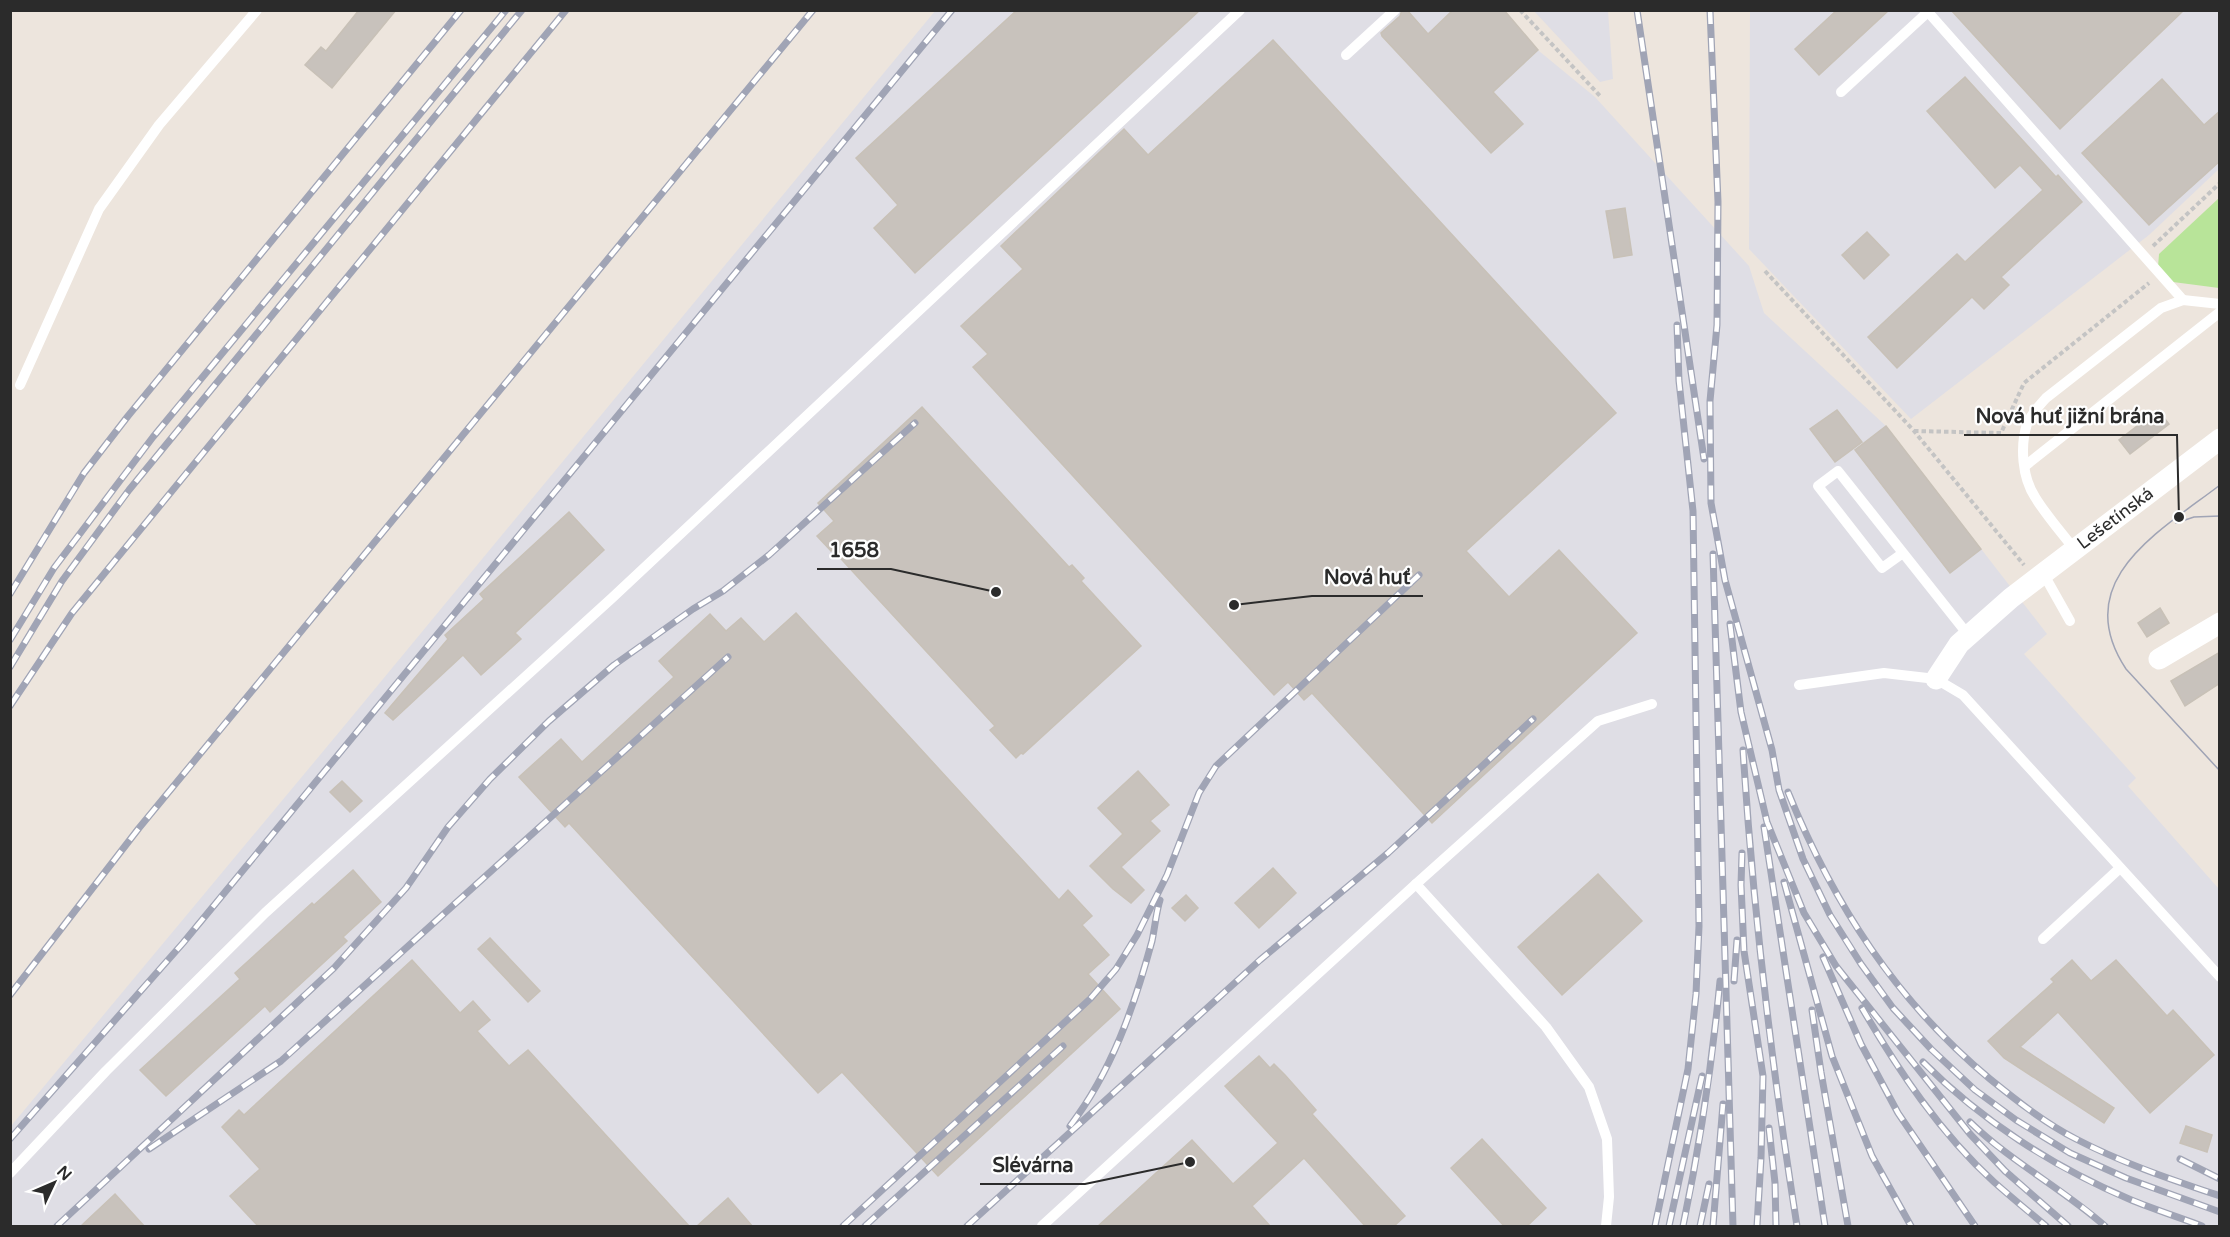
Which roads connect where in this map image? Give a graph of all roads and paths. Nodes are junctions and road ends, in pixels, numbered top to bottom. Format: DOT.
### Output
graph roads {
  1 [pos="257,10"];
  2 [pos="1240,10"];
  3 [pos="1395,10"];
  4 [pos="1520,10"];
  5 [pos="1929,11"];
  6 [pos="1346,55"];
  7 [pos="1841,92"];
  8 [pos="1601,97"];
  9 [pos="2220,183"];
  10 [pos="2143,255"];
  11 [pos="1765,271"];
  12 [pos="2183,300"];
  13 [pos="2220,304"];
  14 [pos="2220,312"];
  15 [pos="20,385"];
  16 [pos="1914,431"];
  17 [pos="2220,439"];
  18 [pos="2025,465"];
  19 [pos="2074,549"];
  20 [pos="1903,553"];
  21 [pos="2039,576"];
  22 [pos="2070,621"];
  23 [pos="2220,623"];
  24 [pos="1969,636"];
  25 [pos="2159,659"];
  26 [pos="1936,679"];
  27 [pos="1799,685"];
  28 [pos="1652,704"];
  29 [pos="2120,868"];
  30 [pos="1416,884"];
  31 [pos="2043,939"];
  32 [pos="2220,977"];
  33 [pos="10,1173"];
  34 [pos="1042,1227"];
  35 [pos="1606,1227"];
  1 -- 15 [label="lane"];
  2 -- 33 [label="lane"];
  3 -- 6 [label="lane"];
  4 -- 8 [label="path"];
  5 -- 7 [label="lane"];
  5 -- 10 [label="lane"];
  9 -- 10 [label="path"];
  10 -- 12 [label="lane"];
  10 -- 16 [label="path"];
  11 -- 16 [label="path"];
  12 -- 13 [label="lane"];
  12 -- 18 [label="lane"];
  14 -- 18 [label="lane"];
  16 -- 21 [label="path"];
  17 -- 19 [label="street, Lešetínská"];
  18 -- 19 [label="lane"];
  19 -- 21 [label="street, Lešetínská"];
  20 -- 20 [label="lane"];
  20 -- 24 [label="lane"];
  21 -- 22 [label="lane"];
  21 -- 24 [label="street, Lešetínská"];
  23 -- 25 [label="street"];
  24 -- 26 [label="street, Lešetínská"];
  26 -- 27 [label="lane"];
  26 -- 29 [label="lane"];
  28 -- 30 [label="lane"];
  29 -- 31 [label="lane"];
  29 -- 32 [label="lane"];
  30 -- 34 [label="lane"];
  30 -- 35 [label="lane"];
}
